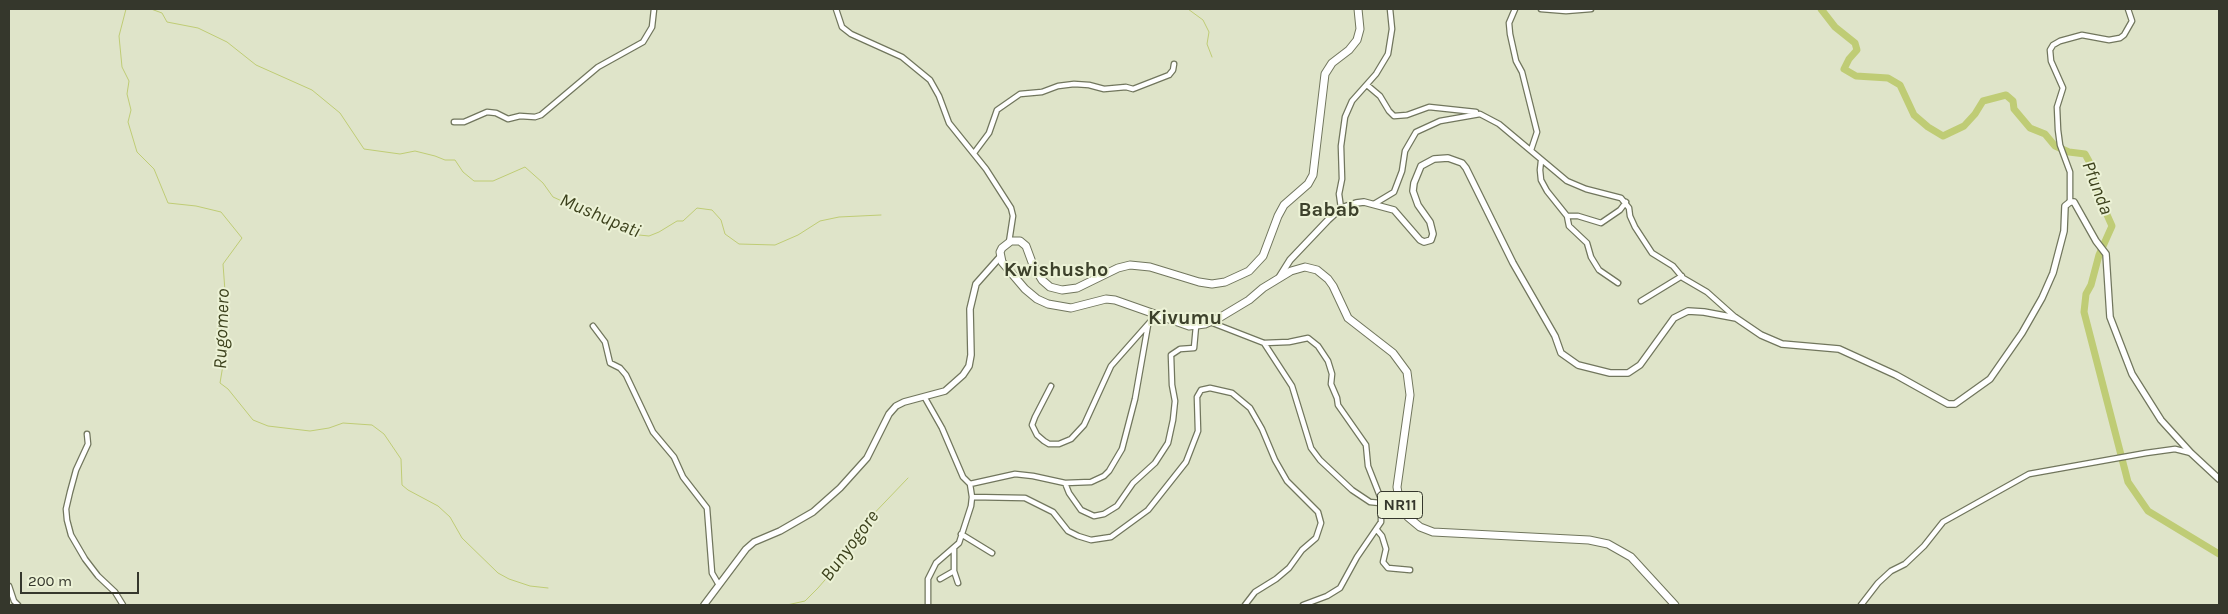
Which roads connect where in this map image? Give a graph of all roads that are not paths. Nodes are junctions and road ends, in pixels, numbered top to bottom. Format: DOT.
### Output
graph roads {
  1 [pos="654,9"];
  2 [pos="836,9"];
  3 [pos="1358,9"];
  4 [pos="1390,9"];
  5 [pos="1515,9"];
  6 [pos="1541,9"];
  7 [pos="1591,9"];
  8 [pos="2128,9"];
  9 [pos="1174,64"];
  10 [pos="1367,85"];
  11 [pos="1480,114"];
  12 [pos="454,122"];
  13 [pos="1531,150"];
  14 [pos="974,153"];
  15 [pos="1541,160"];
  16 [pos="1626,202"];
  17 [pos="2070,202"];
  18 [pos="1374,204"];
  19 [pos="1341,208"];
  20 [pos="1567,216"];
  21 [pos="1008,242"];
  22 [pos="1000,257"];
  23 [pos="1280,276"];
  24 [pos="1682,276"];
  25 [pos="1618,283"];
  26 [pos="1641,301"];
  27 [pos="1157,314"];
  28 [pos="1736,318"];
  29 [pos="1210,322"];
  30 [pos="1148,325"];
  31 [pos="593,326"];
  32 [pos="1196,326"];
  33 [pos="1264,343"];
  34 [pos="1051,386"];
  35 [pos="925,398"];
  36 [pos="87,434"];
  37 [pos="2181,440"];
  38 [pos="2175,449"];
  39 [pos="2192,453"];
  40 [pos="2219,479"];
  41 [pos="1064,483"];
  42 [pos="970,484"];
  43 [pos="972,497"];
  44 [pos="1381,505"];
  45 [pos="1400,505"];
  46 [pos="1377,530"];
  47 [pos="961,534"];
  48 [pos="954,548"];
  49 [pos="992,553"];
  50 [pos="1410,570"];
  51 [pos="954,571"];
  52 [pos="940,579"];
  53 [pos="958,583"];
  54 [pos="719,585"];
  55 [pos="9,586"];
  56 [pos="18,605"];
  57 [pos="123,605"];
  58 [pos="704,605"];
  59 [pos="928,605"];
  60 [pos="1245,605"];
  61 [pos="1303,605"];
  62 [pos="1675,605"];
  63 [pos="1861,605"];
  1 -- 12 [label="street"];
  2 -- 14 [label="street"];
  3 -- 21 [label="highway"];
  4 -- 10 [label="street"];
  5 -- 13 [label="street"];
  6 -- 7 [label="street"];
  8 -- 17 [label="street"];
  9 -- 14 [label="street"];
  10 -- 11 [label="street"];
  10 -- 19 [label="street"];
  11 -- 13 [label="street"];
  11 -- 18 [label="street"];
  13 -- 15 [label="street"];
  14 -- 21 [label="street"];
  15 -- 16 [label="street"];
  15 -- 20 [label="street"];
  16 -- 20 [label="street"];
  16 -- 24 [label="street"];
  17 -- 28 [label="main road"];
  17 -- 37 [label="main road"];
  18 -- 19 [label="main road"];
  18 -- 28 [label="main road"];
  19 -- 23 [label="main road"];
  20 -- 25 [label="street"];
  21 -- 22 [label="highway"];
  22 -- 27 [label="highway"];
  22 -- 35 [label="main road"];
  23 -- 29 [label="highway, NR11"];
  23 -- 45 [label="highway, NR11"];
  24 -- 26 [label="street"];
  24 -- 28 [label="street"];
  27 -- 30 [label="street"];
  27 -- 32 [label="highway"];
  29 -- 32 [label="highway, NR11"];
  29 -- 33 [label="street"];
  30 -- 34 [label="street"];
  30 -- 41 [label="street"];
  31 -- 54 [label="street"];
  32 -- 41 [label="street"];
  33 -- 44 [label="street"];
  33 -- 44 [label="street"];
  35 -- 42 [label="street"];
  35 -- 54 [label="main road"];
  36 -- 57 [label="street"];
  37 -- 38 [label="street"];
  37 -- 39 [label="main road"];
  38 -- 39 [label="street"];
  38 -- 63 [label="street"];
  39 -- 40 [label="main road"];
  41 -- 42 [label="street"];
  42 -- 43 [label="street"];
  43 -- 47 [label="street"];
  43 -- 60 [label="street"];
  44 -- 45 [label="street"];
  44 -- 46 [label="street"];
  45 -- 62 [label="highway, NR11"];
  46 -- 50 [label="street"];
  46 -- 61 [label="street"];
  47 -- 48 [label="street"];
  47 -- 49 [label="street"];
  48 -- 51 [label="street"];
  48 -- 59 [label="street"];
  51 -- 52 [label="street"];
  51 -- 53 [label="street"];
  54 -- 58 [label="main road"];
  55 -- 56 [label="street"];
}
